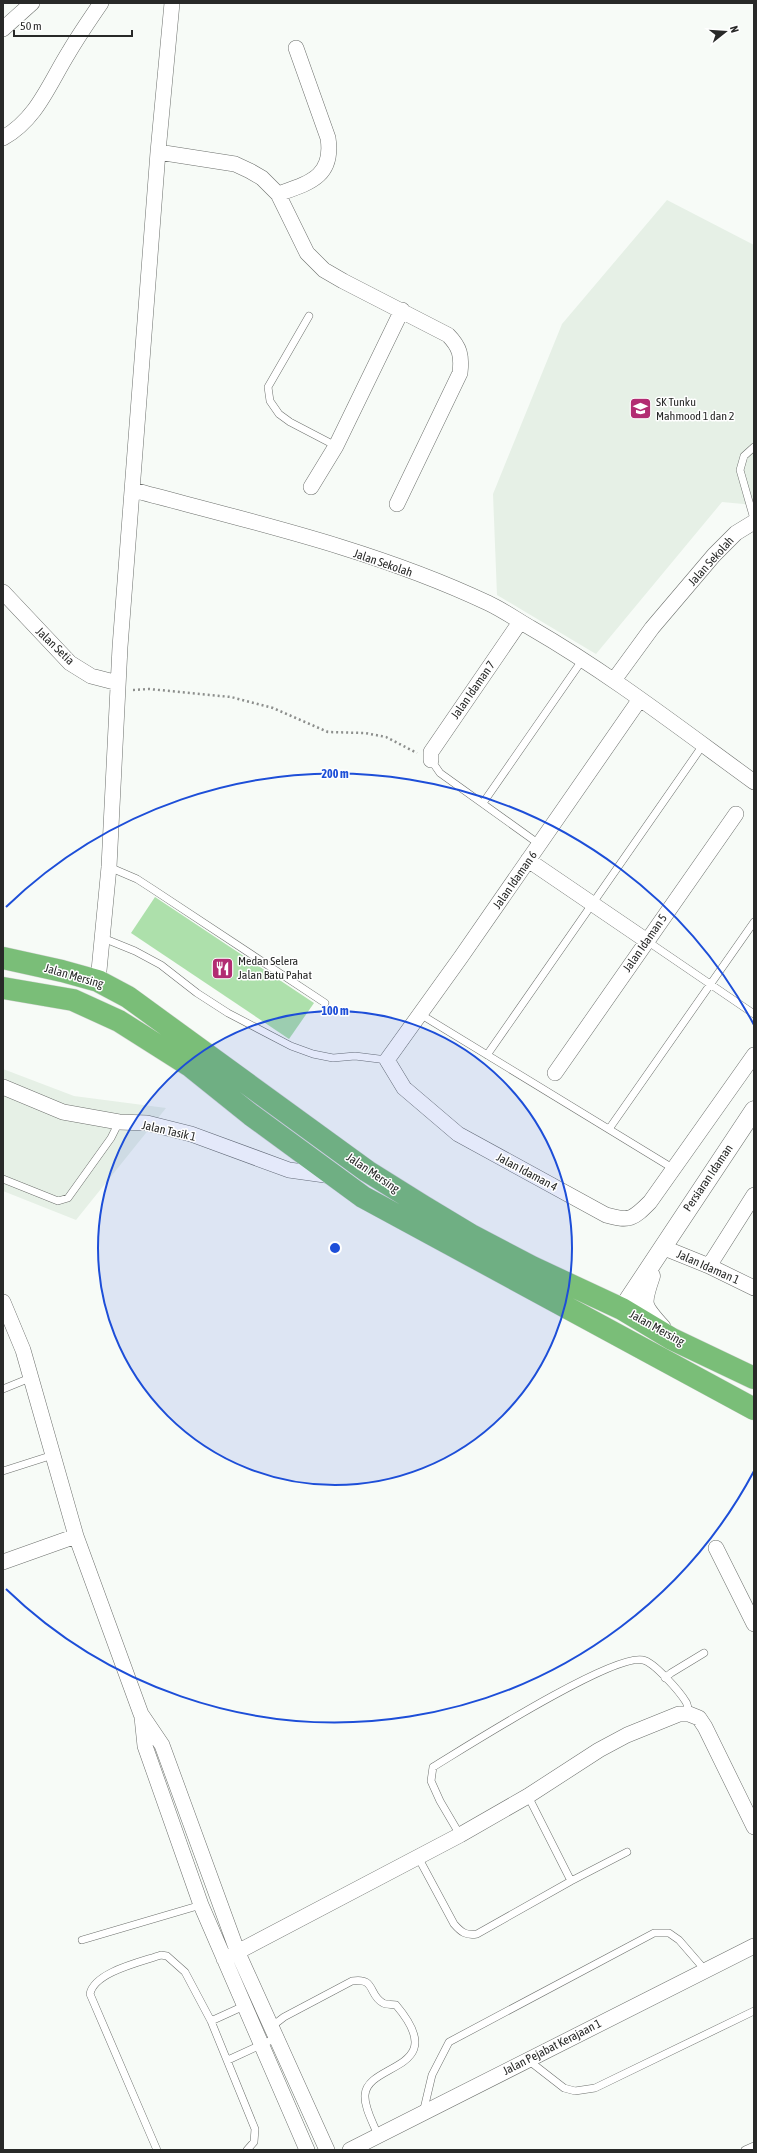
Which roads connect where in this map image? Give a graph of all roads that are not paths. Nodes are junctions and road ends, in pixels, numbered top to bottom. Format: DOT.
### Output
graph roads {
  1 [pos="32,3"];
  2 [pos="101,3"];
  3 [pos="172,3"];
  4 [pos="3,28"];
  5 [pos="296,48"];
  6 [pos="3,138"];
  7 [pos="158,152"];
  8 [pos="278,194"];
  9 [pos="402,310"];
  10 [pos="309,316"];
  11 [pos="336,446"];
  12 [pos="754,447"];
  13 [pos="312,488"];
  14 [pos="133,490"];
  15 [pos="396,504"];
  16 [pos="754,519"];
  17 [pos="754,522"];
  18 [pos="3,592"];
  19 [pos="520,622"];
  20 [pos="583,659"];
  21 [pos="614,680"];
  22 [pos="118,689"];
  23 [pos="640,699"];
  24 [pos="703,745"];
  25 [pos="430,760"];
  26 [pos="754,782"];
  27 [pos="483,803"];
  28 [pos="736,814"];
  29 [pos="539,844"];
  30 [pos="528,860"];
  31 [pos="109,867"];
  32 [pos="592,904"];
  33 [pos="754,922"];
  34 [pos="103,938"];
  35 [pos="647,941"];
  36 [pos="3,958"];
  37 [pos="98,981"];
  38 [pos="710,984"];
  39 [pos="3,988"];
  40 [pos="324,1003"];
  41 [pos="420,1014"];
  42 [pos="754,1014"];
  43 [pos="487,1055"];
  44 [pos="754,1056"];
  45 [pos="387,1060"];
  46 [pos="555,1073"];
  47 [pos="3,1087"];
  48 [pos="754,1110"];
  49 [pos="119,1122"];
  50 [pos="609,1130"];
  51 [pos="674,1169"];
  52 [pos="335,1176"];
  53 [pos="3,1179"];
  54 [pos="754,1195"];
  55 [pos="662,1247"];
  56 [pos="708,1266"];
  57 [pos="754,1288"];
  58 [pos="3,1302"];
  59 [pos="622,1309"];
  60 [pos="672,1339"];
  61 [pos="30,1378"];
  62 [pos="754,1378"];
  63 [pos="3,1389"];
  64 [pos="754,1409"];
  65 [pos="53,1455"];
  66 [pos="3,1471"];
  67 [pos="76,1536"];
  68 [pos="716,1548"];
  69 [pos="3,1562"];
  70 [pos="754,1624"];
  71 [pos="704,1653"];
  72 [pos="665,1678"];
  73 [pos="141,1714"];
  74 [pos="689,1714"];
  75 [pos="528,1796"];
  76 [pos="754,1827"];
  77 [pos="460,1835"];
  78 [pos="626,1852"];
  79 [pos="418,1857"];
  80 [pos="571,1881"];
  81 [pos="201,1904"];
  82 [pos="82,1940"];
  83 [pos="754,1946"];
  84 [pos="238,1953"];
  85 [pos="224,1959"];
  86 [pos="705,1970"];
  87 [pos="244,2006"];
  88 [pos="754,2011"];
  89 [pos="211,2021"];
  90 [pos="274,2033"];
  91 [pos="261,2045"];
  92 [pos="228,2060"];
  93 [pos="528,2060"];
  94 [pos="423,2113"];
  95 [pos="378,2136"];
  96 [pos="754,2146"];
  97 [pos="157,2150"];
  98 [pos="247,2150"];
  99 [pos="306,2150"];
  100 [pos="327,2150"];
  101 [pos="350,2150"];
  102 [pos="746,2150"];
  1 -- 4 [label="street"];
  2 -- 6 [label="street"];
  3 -- 7 [label="street"];
  5 -- 8 [label="street"];
  7 -- 8 [label="street"];
  7 -- 14 [label="street"];
  8 -- 9 [label="street"];
  9 -- 11 [label="street"];
  9 -- 15 [label="street"];
  10 -- 11 [label="lane"];
  11 -- 13 [label="street"];
  12 -- 16 [label="lane"];
  14 -- 19 [label="street, Jalan Sekolah"];
  14 -- 22 [label="street"];
  17 -- 21 [label="street, Jalan Sekolah"];
  18 -- 22 [label="street, Jalan Setia"];
  19 -- 20 [label="street, Jalan Sekolah"];
  19 -- 25 [label="street, Jalan Idaman 7"];
  20 -- 21 [label="street, Jalan Sekolah"];
  20 -- 27 [label="lane"];
  21 -- 23 [label="street, Jalan Sekolah"];
  22 -- 31 [label="street"];
  23 -- 24 [label="street, Jalan Sekolah"];
  23 -- 29 [label="street, Jalan Idaman 6"];
  24 -- 26 [label="street, Jalan Sekolah"];
  24 -- 32 [label="lane"];
  25 -- 27 [label="lane"];
  27 -- 29 [label="lane"];
  28 -- 35 [label="street, Jalan Idaman 5"];
  29 -- 30 [label="street, Jalan Idaman 6"];
  30 -- 32 [label="street"];
  30 -- 41 [label="street, Jalan Idaman 6"];
  31 -- 34 [label="street"];
  31 -- 40 [label="lane"];
  32 -- 35 [label="street"];
  32 -- 43 [label="lane"];
  33 -- 38 [label="lane"];
  34 -- 37 [label="street"];
  34 -- 45 [label="lane"];
  35 -- 38 [label="lane"];
  35 -- 46 [label="street, Jalan Idaman 5"];
  36 -- 37 [label="highway, Jalan Mersing"];
  37 -- 59 [label="highway, Jalan Mersing"];
  38 -- 42 [label="lane"];
  38 -- 50 [label="lane"];
  39 -- 52 [label="highway"];
  41 -- 43 [label="lane"];
  41 -- 45 [label="street, Jalan Idaman 6"];
  43 -- 50 [label="lane"];
  44 -- 51 [label="street, Jalan Idaman 4"];
  45 -- 51 [label="street, Jalan Idaman 4"];
  47 -- 49 [label="street, Jalan Tasik 1"];
  48 -- 55 [label="street, Persiaran Idaman"];
  49 -- 52 [label="street, Jalan Tasik 1"];
  49 -- 53 [label="lane"];
  50 -- 51 [label="lane"];
  52 -- 64 [label="highway"];
  54 -- 56 [label="street"];
  55 -- 56 [label="street, Jalan Idaman 1"];
  55 -- 59 [label="street, Persiaran Idaman"];
  55 -- 60 [label="street, Persiaran Idaman"];
  56 -- 57 [label="street, Jalan Idaman 1"];
  58 -- 61 [label="street"];
  59 -- 60 [label="highway, Jalan Mersing"];
  60 -- 62 [label="highway, Jalan Mersing"];
  61 -- 63 [label="lane"];
  61 -- 65 [label="street"];
  65 -- 66 [label="lane"];
  65 -- 67 [label="street"];
  67 -- 69 [label="street"];
  67 -- 73 [label="street"];
  68 -- 70 [label="street"];
  71 -- 72 [label="lane"];
  72 -- 74 [label="lane"];
  72 -- 77 [label="lane"];
  73 -- 81 [label="street"];
  73 -- 84 [label="street"];
  74 -- 75 [label="street"];
  74 -- 76 [label="street"];
  75 -- 77 [label="street"];
  75 -- 80 [label="lane"];
  77 -- 79 [label="street"];
  78 -- 80 [label="lane"];
  79 -- 80 [label="lane"];
  79 -- 84 [label="street"];
  81 -- 82 [label="lane"];
  81 -- 85 [label="street"];
  83 -- 86 [label="street, Jalan Pejabat Kerajaan 1"];
  84 -- 85 [label="street"];
  84 -- 90 [label="street"];
  85 -- 87 [label="street"];
  86 -- 93 [label="street, Jalan Pejabat Kerajaan 1"];
  86 -- 94 [label="lane"];
  87 -- 89 [label="lane"];
  87 -- 91 [label="street"];
  88 -- 93 [label="lane"];
  89 -- 92 [label="lane"];
  89 -- 97 [label="lane"];
  90 -- 91 [label="lane"];
  90 -- 95 [label="lane"];
  90 -- 100 [label="street"];
  91 -- 92 [label="lane"];
  91 -- 99 [label="street"];
  92 -- 98 [label="lane"];
  93 -- 94 [label="street, Jalan Pejabat Kerajaan 1"];
  94 -- 95 [label="street, Jalan Pejabat Kerajaan 1"];
  95 -- 101 [label="street, Jalan Pejabat Kerajaan 1"];
  96 -- 102 [label="lane"];
}
